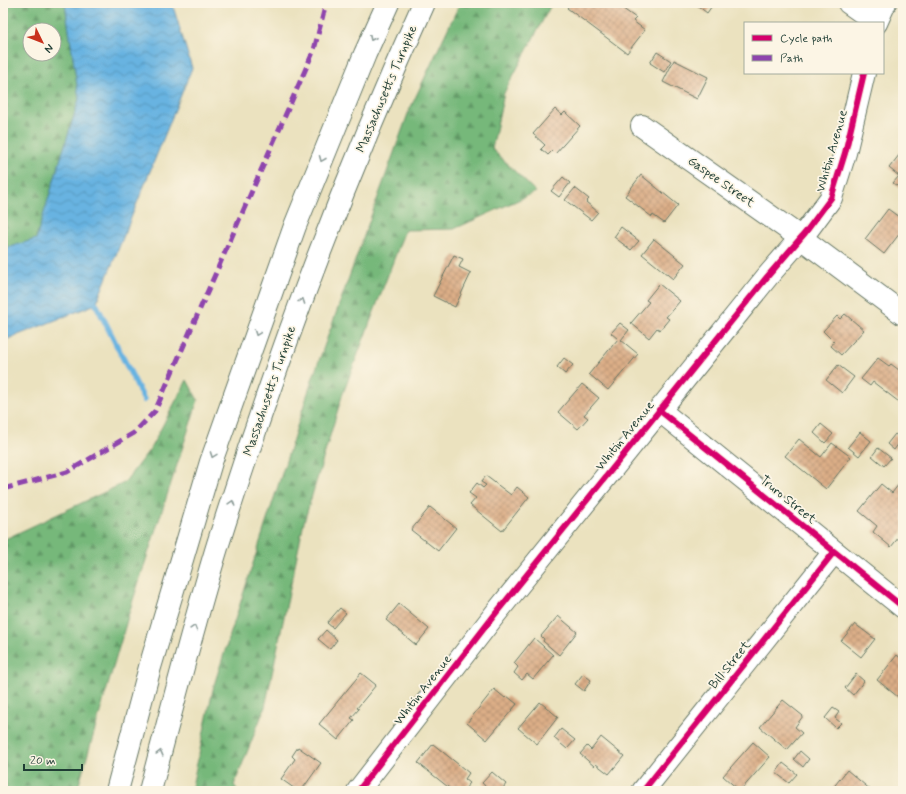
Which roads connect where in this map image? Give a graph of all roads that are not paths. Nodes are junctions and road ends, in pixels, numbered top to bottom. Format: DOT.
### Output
graph roads {
  1 [pos="388,3"];
  2 [pos="424,3"];
  3 [pos="849,3"];
  4 [pos="885,3"];
  5 [pos="875,22"];
  6 [pos="876,22"];
  7 [pos="864,74"];
  8 [pos="642,126"];
  9 [pos="801,238"];
  10 [pos="903,314"];
  11 [pos="659,410"];
  12 [pos="834,552"];
  13 [pos="899,597"];
  14 [pos="117,791"];
  15 [pos="150,791"];
  16 [pos="358,791"];
  17 [pos="643,791"];
  1 -- 14 [label="main road, one-way"];
  15 -- 2 [label="main road, Massachusetts Turnpike, one-way"];
  3 -- 5 [label="main road"];
  4 -- 6 [label="main road"];
  7 -- 9 [label="main road, Whitin Avenue"];
  8 -- 9 [label="main road, Gaspee Street"];
  9 -- 10 [label="main road, Gaspee Street"];
  9 -- 11 [label="main road, Whitin Avenue"];
  11 -- 12 [label="main road, Truro Street"];
  11 -- 16 [label="main road, Whitin Avenue"];
  12 -- 13 [label="main road, Truro Street"];
  12 -- 17 [label="main road, Bill Street"];
}
